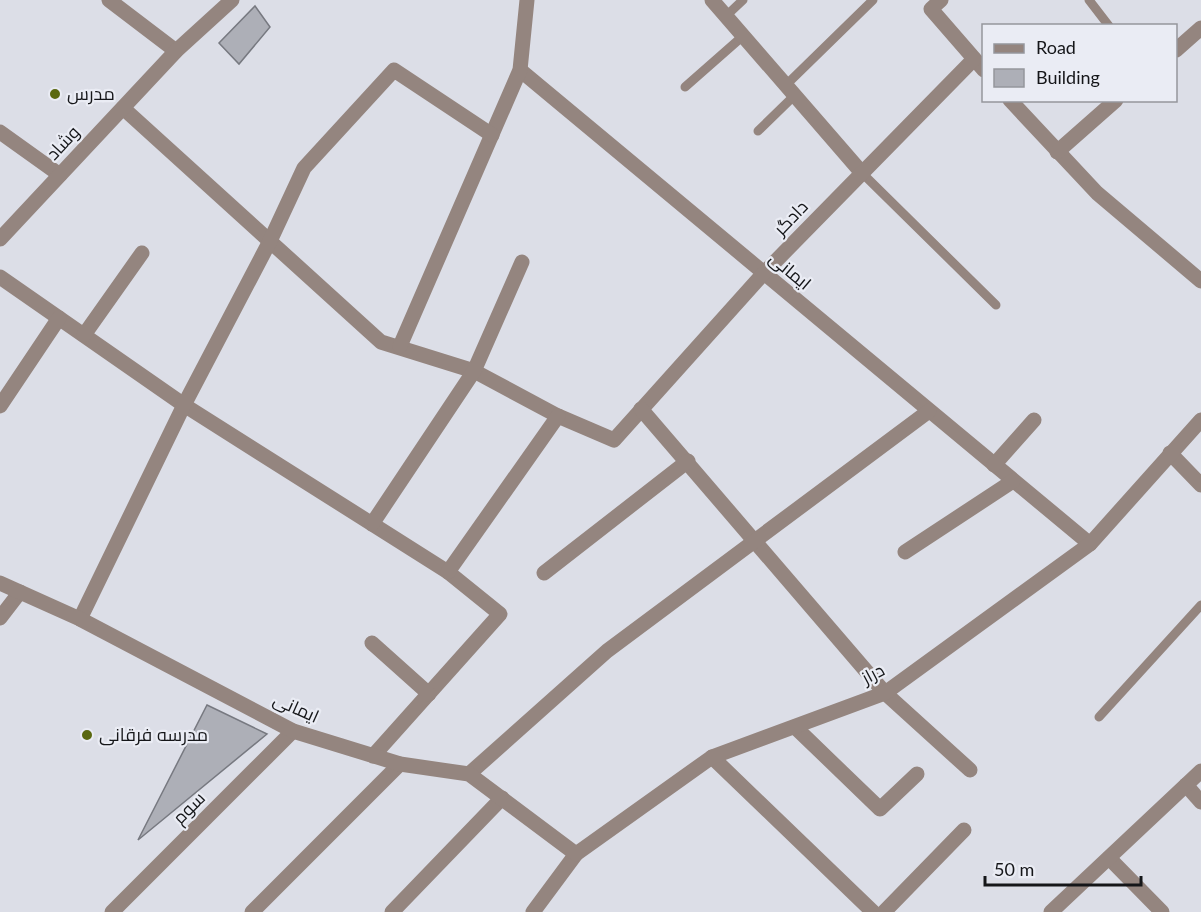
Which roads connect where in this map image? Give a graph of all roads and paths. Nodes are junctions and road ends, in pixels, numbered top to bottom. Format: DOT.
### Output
graph roads {
  1 [pos="109,0"];
  2 [pos="232,0"];
  3 [pos="527,0"];
  4 [pos="712,0"];
  5 [pos="743,0"];
  6 [pos="873,0"];
  7 [pos="941,0"];
  8 [pos="1089,0"];
  9 [pos="726,16"];
  10 [pos="1107,24"];
  11 [pos="1201,27"];
  12 [pos="743,36"];
  13 [pos="1177,49"];
  14 [pos="176,51"];
  15 [pos="979,65"];
  16 [pos="520,70"];
  17 [pos="685,87"];
  18 [pos="790,90"];
  19 [pos="1012,102"];
  20 [pos="1114,102"];
  21 [pos="123,108"];
  22 [pos="0,132"];
  23 [pos="758,132"];
  24 [pos="492,135"];
  25 [pos="1057,152"];
  26 [pos="862,173"];
  27 [pos="60,175"];
  28 [pos="0,239"];
  29 [pos="270,241"];
  30 [pos="142,253"];
  31 [pos="522,262"];
  32 [pos="763,274"];
  33 [pos="0,277"];
  34 [pos="1201,281"];
  35 [pos="996,305"];
  36 [pos="59,318"];
  37 [pos="84,335"];
  38 [pos="400,346"];
  39 [pos="474,371"];
  40 [pos="184,405"];
  41 [pos="0,406"];
  42 [pos="641,409"];
  43 [pos="929,411"];
  44 [pos="558,416"];
  45 [pos="1034,420"];
  46 [pos="1201,420"];
  47 [pos="1170,453"];
  48 [pos="688,461"];
  49 [pos="994,465"];
  50 [pos="1013,481"];
  51 [pos="1201,485"];
  52 [pos="372,524"];
  53 [pos="755,542"];
  54 [pos="1090,544"];
  55 [pos="905,552"];
  56 [pos="448,572"];
  57 [pos="544,573"];
  58 [pos="0,583"];
  59 [pos="20,592"];
  60 [pos="1201,605"];
  61 [pos="0,618"];
  62 [pos="80,619"];
  63 [pos="372,643"];
  64 [pos="885,693"];
  65 [pos="429,694"];
  66 [pos="1099,717"];
  67 [pos="795,727"];
  68 [pos="294,731"];
  69 [pos="373,756"];
  70 [pos="712,757"];
  71 [pos="400,764"];
  72 [pos="970,770"];
  73 [pos="1201,771"];
  74 [pos="470,774"];
  75 [pos="916,774"];
  76 [pos="1186,785"];
  77 [pos="502,798"];
  78 [pos="1201,802"];
  79 [pos="964,830"];
  80 [pos="576,854"];
  81 [pos="1109,858"];
  82 [pos="112,912"];
  83 [pos="252,912"];
  84 [pos="392,912"];
  85 [pos="533,912"];
  86 [pos="873,912"];
  87 [pos="884,912"];
  88 [pos="1051,912"];
  89 [pos="1162,912"];
  1 -- 14 [label="street"];
  2 -- 14 [label="street, وشاد"];
  3 -- 16 [label="street"];
  4 -- 9 [label="street"];
  5 -- 9 [label="lane"];
  6 -- 18 [label="lane"];
  7 -- 15 [label="street"];
  8 -- 10 [label="lane"];
  9 -- 12 [label="street"];
  11 -- 13 [label="street"];
  12 -- 17 [label="lane"];
  12 -- 18 [label="street"];
  14 -- 21 [label="street, وشاد"];
  15 -- 26 [label="street, دادگر"];
  16 -- 24 [label="street"];
  16 -- 32 [label="street, ایمانی"];
  18 -- 23 [label="lane"];
  18 -- 26 [label="street"];
  19 -- 25 [label="street"];
  20 -- 25 [label="street"];
  21 -- 27 [label="street, وشاد"];
  21 -- 29 [label="street"];
  22 -- 27 [label="street"];
  24 -- 29 [label="street"];
  24 -- 38 [label="street"];
  25 -- 34 [label="street"];
  26 -- 32 [label="street, دادگر"];
  26 -- 35 [label="lane"];
  27 -- 28 [label="street, وشاد"];
  29 -- 38 [label="street"];
  29 -- 40 [label="street"];
  30 -- 37 [label="street"];
  31 -- 39 [label="street"];
  32 -- 42 [label="street, دادگر"];
  32 -- 43 [label="street, ایمانی"];
  33 -- 36 [label="street"];
  36 -- 37 [label="street"];
  36 -- 41 [label="street"];
  37 -- 40 [label="street"];
  38 -- 39 [label="street"];
  39 -- 44 [label="street"];
  39 -- 52 [label="street"];
  40 -- 52 [label="street"];
  40 -- 62 [label="street"];
  42 -- 44 [label="street, دادگر"];
  42 -- 48 [label="street"];
  43 -- 49 [label="street, ایمانی"];
  43 -- 53 [label="street"];
  44 -- 56 [label="street"];
  45 -- 49 [label="street"];
  46 -- 47 [label="street, دراز"];
  47 -- 51 [label="street"];
  47 -- 54 [label="street, دراز"];
  48 -- 53 [label="street"];
  48 -- 57 [label="street"];
  49 -- 50 [label="street, ایمانی"];
  50 -- 54 [label="street, ایمانی"];
  50 -- 55 [label="street"];
  52 -- 56 [label="street"];
  53 -- 64 [label="street"];
  53 -- 74 [label="street"];
  54 -- 64 [label="street, دراز"];
  56 -- 65 [label="street"];
  58 -- 59 [label="street, ایمانی"];
  59 -- 61 [label="street"];
  59 -- 62 [label="street, ایمانی"];
  60 -- 66 [label="lane"];
  62 -- 68 [label="street, ایمانی"];
  63 -- 65 [label="street"];
  64 -- 67 [label="street, دراز"];
  64 -- 72 [label="street"];
  65 -- 69 [label="street"];
  67 -- 70 [label="street, دراز"];
  67 -- 75 [label="street"];
  68 -- 69 [label="street, ایمانی"];
  68 -- 82 [label="street, سوم"];
  69 -- 71 [label="street, ایمانی"];
  70 -- 80 [label="street, دراز"];
  70 -- 86 [label="street"];
  71 -- 74 [label="street, ایمانی"];
  71 -- 83 [label="street"];
  73 -- 76 [label="street"];
  74 -- 77 [label="street, ایمانی"];
  76 -- 78 [label="street"];
  76 -- 81 [label="street"];
  77 -- 80 [label="street, ایمانی"];
  77 -- 84 [label="street"];
  79 -- 87 [label="street"];
  80 -- 85 [label="street, دراز"];
  81 -- 88 [label="street"];
  81 -- 89 [label="street"];
}
